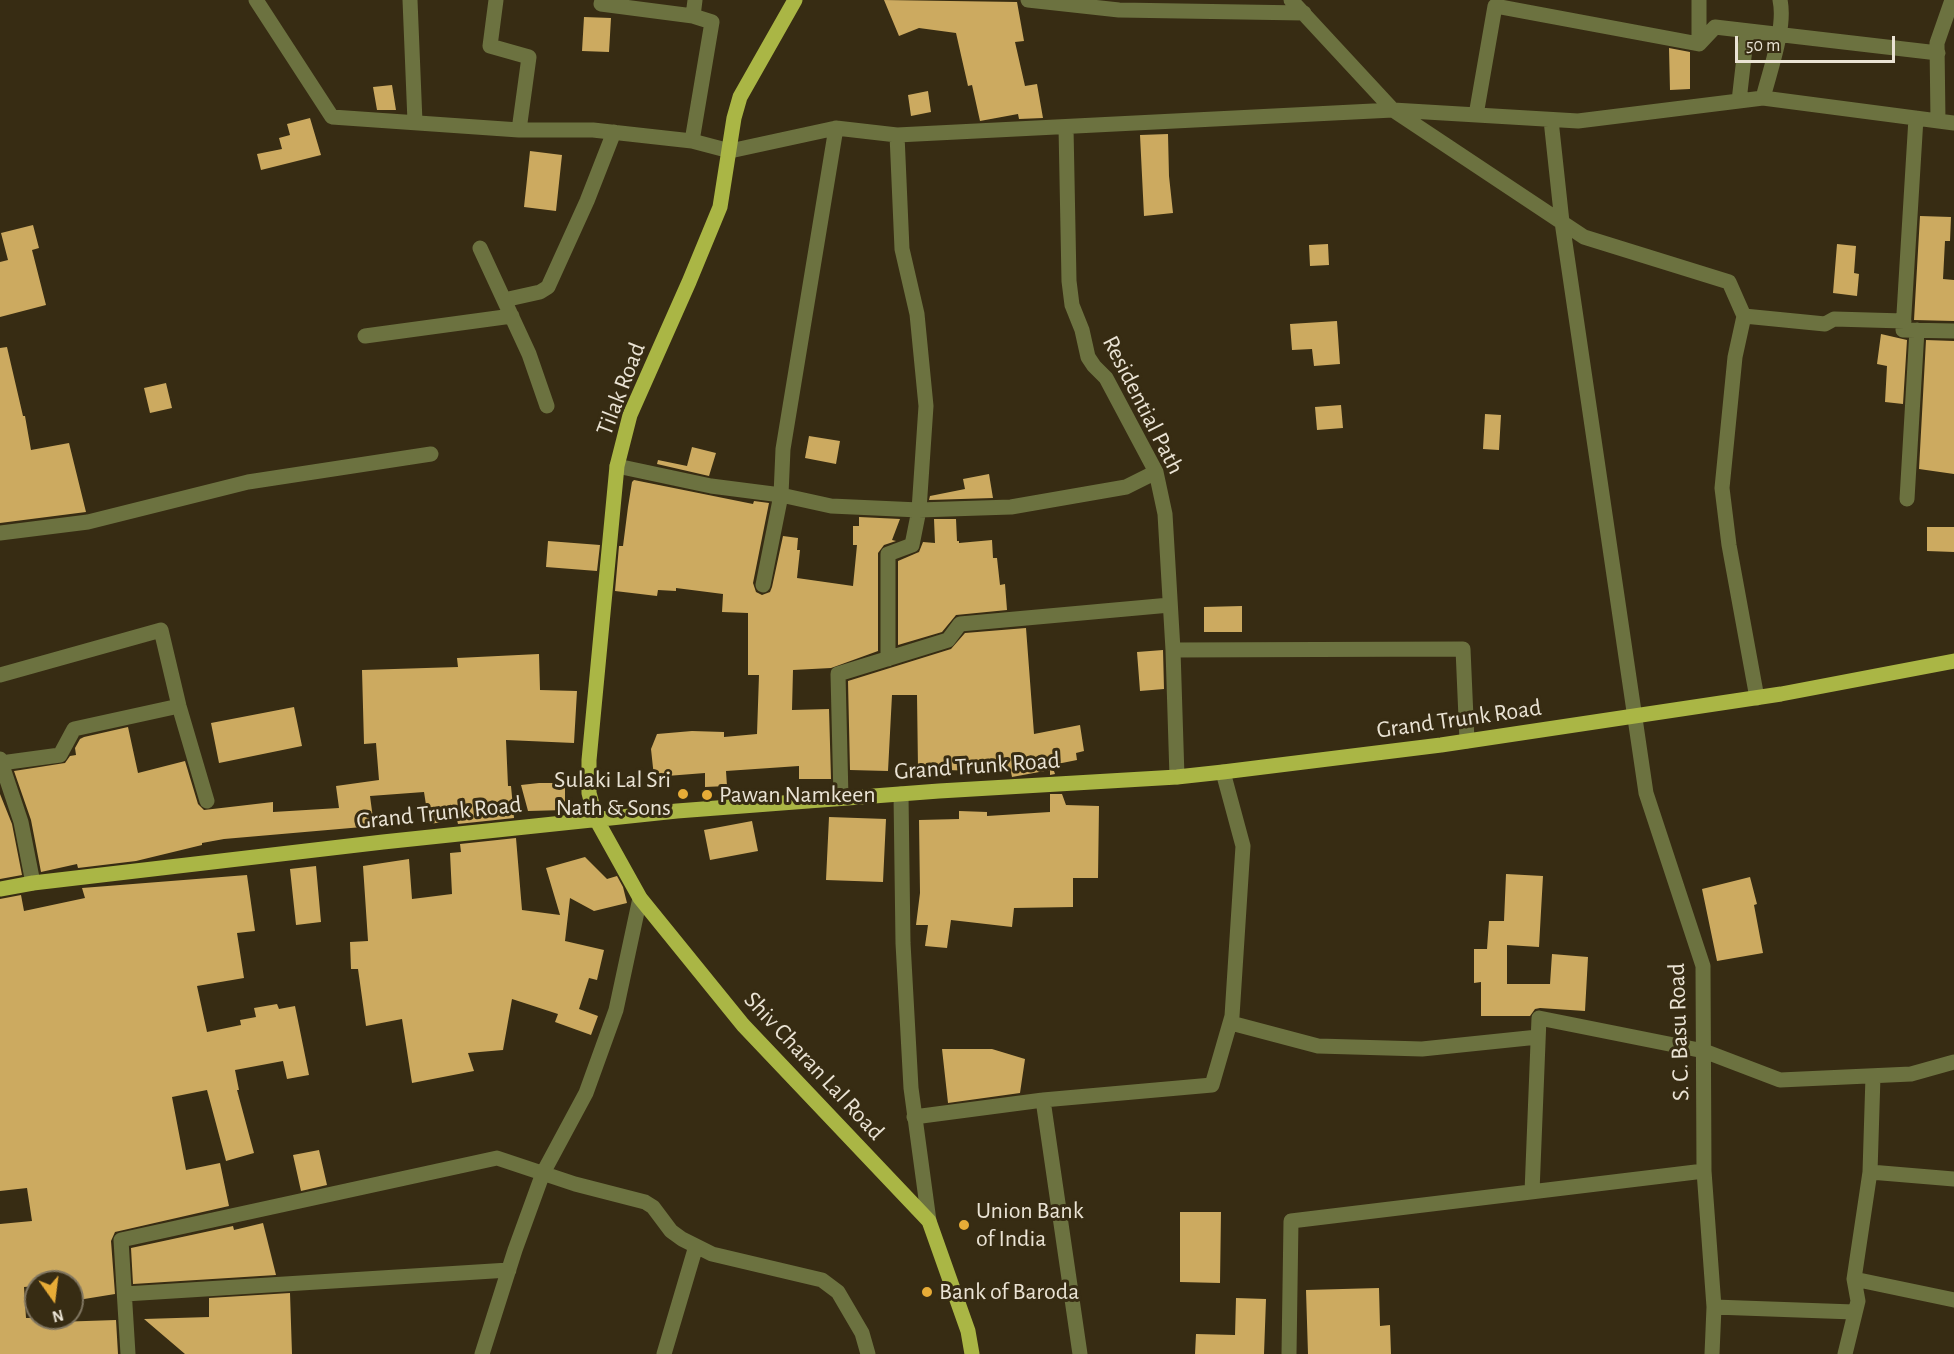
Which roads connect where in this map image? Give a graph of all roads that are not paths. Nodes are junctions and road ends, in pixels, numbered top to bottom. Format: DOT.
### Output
graph roads {
  1 [pos="256,0"];
  2 [pos="410,0"];
  3 [pos="495,0"];
  4 [pos="602,0"];
  5 [pos="695,0"];
  6 [pos="795,0"];
  7 [pos="1028,0"];
  8 [pos="1291,0"];
  9 [pos="1699,0"];
  10 [pos="1780,0"];
  11 [pos="1952,0"];
  12 [pos="1494,3"];
  13 [pos="1305,13"];
  14 [pos="693,16"];
  15 [pos="1747,31"];
  16 [pos="1778,35"];
  17 [pos="1700,44"];
  18 [pos="1938,53"];
  19 [pos="1763,98"];
  20 [pos="1738,101"];
  21 [pos="1392,110"];
  22 [pos="1476,115"];
  23 [pos="1916,118"];
  24 [pos="1551,120"];
  25 [pos="1938,121"];
  26 [pos="415,122"];
  27 [pos="1954,123"];
  28 [pos="1066,127"];
  29 [pos="836,128"];
  30 [pos="519,130"];
  31 [pos="614,132"];
  32 [pos="897,135"];
  33 [pos="692,141"];
  34 [pos="730,151"];
  35 [pos="1562,222"];
  36 [pos="480,248"];
  37 [pos="504,300"];
  38 [pos="512,316"];
  39 [pos="1744,316"];
  40 [pos="1904,321"];
  41 [pos="1917,330"];
  42 [pos="1954,331"];
  43 [pos="365,336"];
  44 [pos="547,406"];
  45 [pos="430,454"];
  46 [pos="617,466"];
  47 [pos="1156,472"];
  48 [pos="781,495"];
  49 [pos="1906,499"];
  50 [pos="920,510"];
  51 [pos="0,533"];
  52 [pos="763,585"];
  53 [pos="1170,605"];
  54 [pos="1173,650"];
  55 [pos="888,659"];
  56 [pos="1954,661"];
  57 [pos="0,675"];
  58 [pos="1757,698"];
  59 [pos="179,706"];
  60 [pos="1635,716"];
  61 [pos="1467,741"];
  62 [pos="1,761"];
  63 [pos="1223,772"];
  64 [pos="1177,777"];
  65 [pos="901,794"];
  66 [pos="841,798"];
  67 [pos="207,801"];
  68 [pos="596,819"];
  69 [pos="33,883"];
  70 [pos="0,889"];
  71 [pos="640,898"];
  72 [pos="1230,1023"];
  73 [pos="1538,1037"];
  74 [pos="1704,1051"];
  75 [pos="1954,1062"];
  76 [pos="1874,1076"];
  77 [pos="1043,1100"];
  78 [pos="914,1117"];
  79 [pos="1704,1171"];
  80 [pos="1870,1172"];
  81 [pos="543,1173"];
  82 [pos="1954,1179"];
  83 [pos="1532,1192"];
  84 [pos="929,1221"];
  85 [pos="696,1246"];
  86 [pos="509,1270"];
  87 [pos="1854,1279"];
  88 [pos="125,1294"];
  89 [pos="1954,1300"];
  90 [pos="1714,1308"];
  91 [pos="1854,1312"];
  92 [pos="128,1354"];
  93 [pos="482,1354"];
  94 [pos="664,1354"];
  95 [pos="868,1354"];
  96 [pos="972,1354"];
  97 [pos="1080,1354"];
  98 [pos="1289,1354"];
  99 [pos="1712,1354"];
  100 [pos="1845,1354"];
  1 -- 26 [label="street"];
  2 -- 26 [label="street"];
  3 -- 30 [label="street"];
  4 -- 14 [label="street"];
  5 -- 14 [label="street"];
  6 -- 34 [label="main road, Tilak Road"];
  7 -- 13 [label="street"];
  8 -- 13 [label="street"];
  9 -- 17 [label="street"];
  10 -- 16 [label="street"];
  11 -- 18 [label="street"];
  12 -- 17 [label="street"];
  12 -- 22 [label="street"];
  13 -- 21 [label="street"];
  14 -- 33 [label="street"];
  15 -- 16 [label="street"];
  15 -- 17 [label="street"];
  15 -- 20 [label="street"];
  16 -- 18 [label="street"];
  16 -- 19 [label="street"];
  18 -- 25 [label="street"];
  19 -- 20 [label="street"];
  19 -- 23 [label="street"];
  20 -- 24 [label="street"];
  21 -- 22 [label="street"];
  21 -- 28 [label="street"];
  21 -- 35 [label="street"];
  22 -- 24 [label="street"];
  23 -- 25 [label="street"];
  23 -- 40 [label="street"];
  24 -- 35 [label="street, S. C. Basu Road"];
  25 -- 27 [label="street"];
  26 -- 30 [label="street"];
  28 -- 32 [label="street"];
  28 -- 47 [label="street, Residential Path"];
  29 -- 32 [label="street"];
  29 -- 34 [label="street"];
  29 -- 48 [label="street"];
  30 -- 31 [label="street"];
  31 -- 33 [label="street"];
  31 -- 37 [label="street"];
  32 -- 50 [label="street"];
  33 -- 34 [label="street"];
  34 -- 46 [label="main road, Tilak Road"];
  35 -- 39 [label="street"];
  35 -- 60 [label="street, S. C. Basu Road"];
  36 -- 37 [label="street"];
  37 -- 38 [label="street"];
  38 -- 43 [label="street"];
  38 -- 44 [label="street"];
  39 -- 40 [label="street"];
  39 -- 58 [label="street"];
  40 -- 41 [label="street"];
  41 -- 42 [label="street"];
  41 -- 49 [label="street"];
  45 -- 51 [label="street"];
  46 -- 48 [label="street"];
  46 -- 68 [label="main road, Tilak Road"];
  47 -- 50 [label="street"];
  47 -- 53 [label="street, Residential Path"];
  48 -- 50 [label="street"];
  48 -- 52 [label="street"];
  50 -- 55 [label="street"];
  53 -- 54 [label="street, Residential Path"];
  53 -- 55 [label="street"];
  54 -- 61 [label="street"];
  54 -- 64 [label="street, Residential Path"];
  55 -- 66 [label="street"];
  56 -- 58 [label="main road, Grand Trunk Road"];
  57 -- 59 [label="street"];
  58 -- 60 [label="main road, Grand Trunk Road"];
  59 -- 62 [label="street"];
  59 -- 67 [label="street"];
  60 -- 61 [label="main road, Grand Trunk Road"];
  60 -- 74 [label="street, S. C. Basu Road"];
  61 -- 63 [label="main road, Grand Trunk Road"];
  62 -- 69 [label="street"];
  63 -- 64 [label="main road, Grand Trunk Road"];
  63 -- 72 [label="street"];
  64 -- 65 [label="main road, Grand Trunk Road"];
  65 -- 66 [label="main road, Grand Trunk Road"];
  65 -- 78 [label="street"];
  66 -- 68 [label="main road, Grand Trunk Road"];
  68 -- 69 [label="main road, Grand Trunk Road"];
  68 -- 71 [label="main road, Shiv Charan Lal Road"];
  69 -- 70 [label="main road, Grand Trunk Road"];
  71 -- 81 [label="street"];
  71 -- 84 [label="main road, Shiv Charan Lal Road"];
  72 -- 73 [label="street"];
  72 -- 77 [label="street"];
  73 -- 74 [label="street"];
  73 -- 83 [label="street"];
  74 -- 76 [label="street"];
  74 -- 79 [label="street, S. C. Basu Road"];
  75 -- 76 [label="street"];
  76 -- 80 [label="street"];
  77 -- 78 [label="street"];
  77 -- 97 [label="street"];
  78 -- 84 [label="street"];
  79 -- 83 [label="street"];
  79 -- 90 [label="street, S. C. Basu Road"];
  80 -- 82 [label="street"];
  80 -- 87 [label="street"];
  81 -- 85 [label="street"];
  81 -- 86 [label="street"];
  81 -- 88 [label="street"];
  83 -- 98 [label="street"];
  84 -- 96 [label="main road, Shiv Charan Lal Road"];
  85 -- 94 [label="street"];
  85 -- 95 [label="street"];
  86 -- 88 [label="street"];
  86 -- 93 [label="street"];
  87 -- 89 [label="street"];
  87 -- 91 [label="street"];
  88 -- 92 [label="street"];
  90 -- 91 [label="street"];
  90 -- 99 [label="street, S. C. Basu Road"];
  91 -- 100 [label="street"];
}
